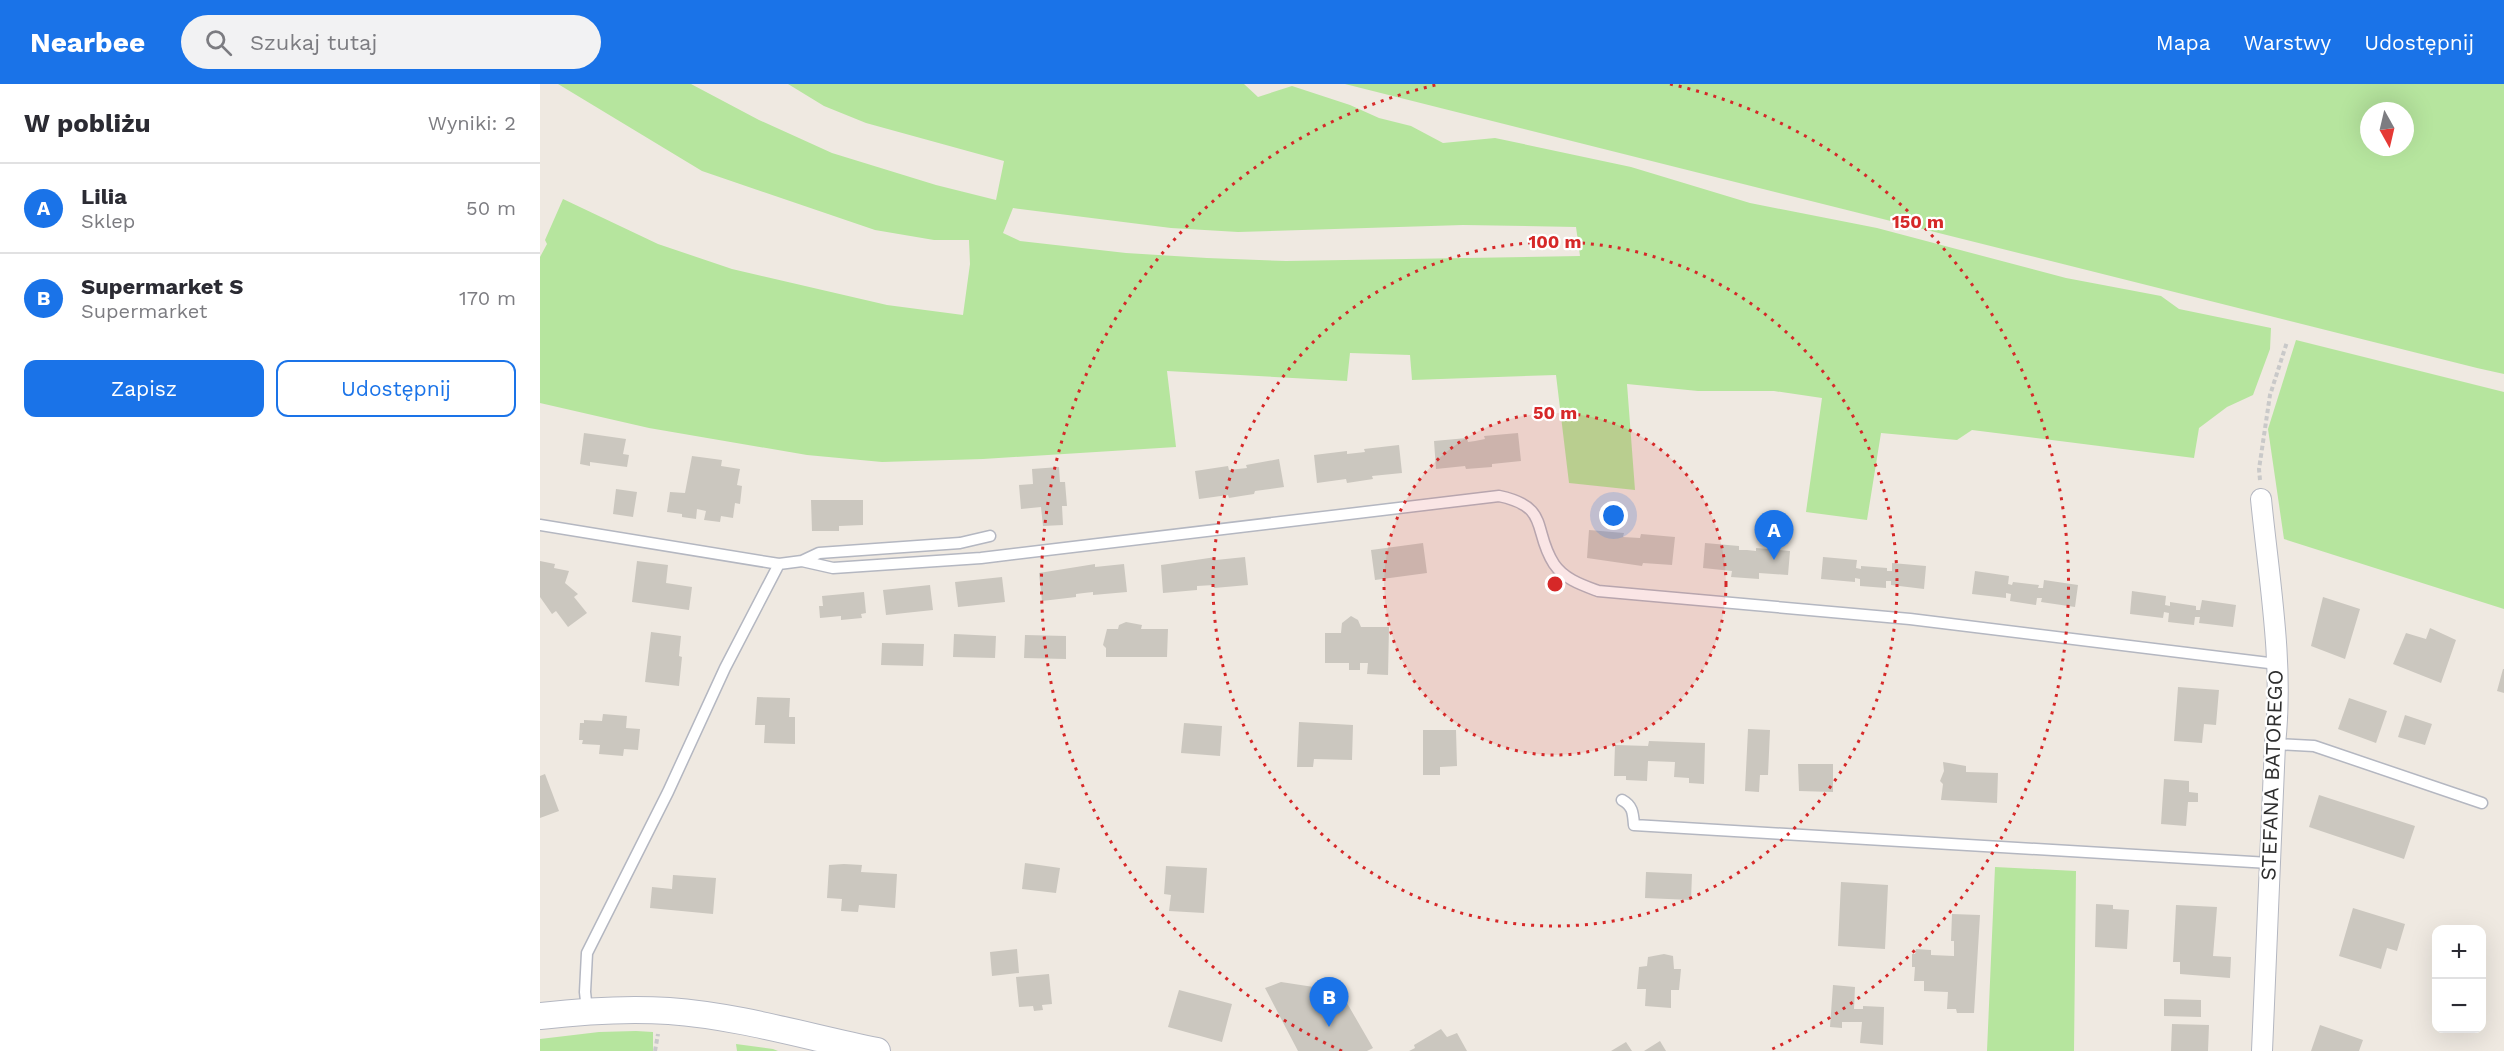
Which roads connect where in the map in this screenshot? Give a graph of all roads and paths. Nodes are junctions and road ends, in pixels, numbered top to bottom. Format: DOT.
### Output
graph roads {
  1 [pos="2287,342"];
  2 [pos="2261,499"];
  3 [pos="540,525"];
  4 [pos="990,536"];
  5 [pos="802,561"];
  6 [pos="779,564"];
  7 [pos="2277,664"];
  8 [pos="2275,744"];
  9 [pos="1622,800"];
  10 [pos="2482,803"];
  11 [pos="2269,863"];
  12 [pos="587,1010"];
  13 [pos="540,1016"];
  14 [pos="658,1028"];
  15 [pos="655,1051"];
  16 [pos="877,1051"];
  17 [pos="2262,1051"];
  1 -- 2 [label="path"];
  2 -- 7 [label="street, STEFANA BATOREGO"];
  3 -- 6 [label="lane"];
  4 -- 5 [label="lane"];
  5 -- 6 [label="lane"];
  5 -- 7 [label="lane"];
  6 -- 12 [label="lane"];
  7 -- 8 [label="street, STEFANA BATOREGO"];
  8 -- 10 [label="lane"];
  8 -- 11 [label="street, STEFANA BATOREGO"];
  9 -- 11 [label="lane"];
  11 -- 17 [label="street, STEFANA BATOREGO"];
  12 -- 13 [label="street"];
  12 -- 16 [label="street"];
  14 -- 15 [label="path"];
}
